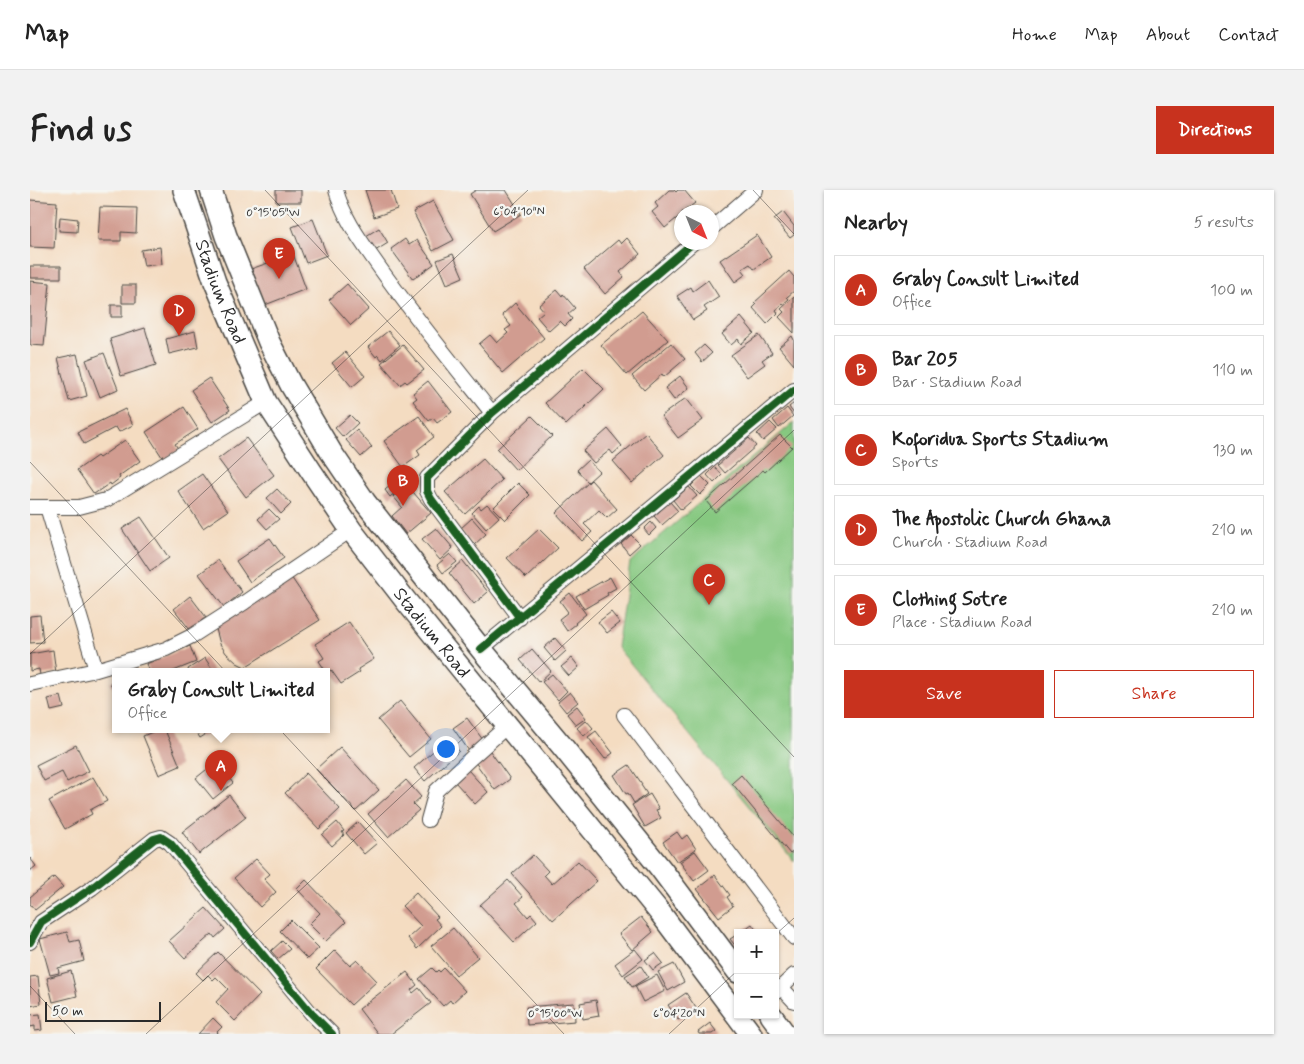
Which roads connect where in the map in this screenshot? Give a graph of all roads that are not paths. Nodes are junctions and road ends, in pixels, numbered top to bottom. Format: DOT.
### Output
graph roads {
  1 [pos="184,190"];
  2 [pos="211,190"];
  3 [pos="336,190"];
  4 [pos="756,190"];
  5 [pos="719,222"];
  6 [pos="685,250"];
  7 [pos="794,390"];
  8 [pos="266,402"];
  9 [pos="492,413"];
  10 [pos="30,506"];
  11 [pos="46,508"];
  12 [pos="351,530"];
  13 [pos="520,618"];
  14 [pos="481,649"];
  15 [pos="96,670"];
  16 [pos="30,684"];
  17 [pos="624,715"];
  18 [pos="507,726"];
  19 [pos="556,739"];
  20 [pos="534,758"];
  21 [pos="428,820"];
  22 [pos="794,938"];
  23 [pos="30,942"];
  24 [pos="734,967"];
  25 [pos="794,975"];
  26 [pos="779,989"];
  27 [pos="779,991"];
  28 [pos="794,1001"];
  29 [pos="774,1019"];
  30 [pos="332,1034"];
  31 [pos="751,1034"];
  32 [pos="785,1034"];
  1 -- 8 [label="main road, Stadium Road"];
  2 -- 14 [label="main road, Stadium Road"];
  3 -- 9 [label="street"];
  4 -- 5 [label="street"];
  6 -- 9 [label="street"];
  7 -- 13 [label="street"];
  8 -- 11 [label="street"];
  8 -- 12 [label="main road, Stadium Road"];
  9 -- 13 [label="street"];
  10 -- 11 [label="street"];
  11 -- 15 [label="street"];
  12 -- 15 [label="street"];
  12 -- 18 [label="main road, Stadium Road"];
  13 -- 14 [label="street"];
  14 -- 19 [label="main road, Stadium Road"];
  15 -- 16 [label="street"];
  17 -- 22 [label="street"];
  18 -- 20 [label="main road, Stadium Road"];
  18 -- 21 [label="street"];
  19 -- 20 [label="main road"];
  19 -- 24 [label="main road, Stadium Road"];
  20 -- 31 [label="main road, Stadium Road"];
  23 -- 30 [label="street"];
  25 -- 26 [label="street"];
  27 -- 28 [label="street"];
  29 -- 32 [label="main road"];
}
